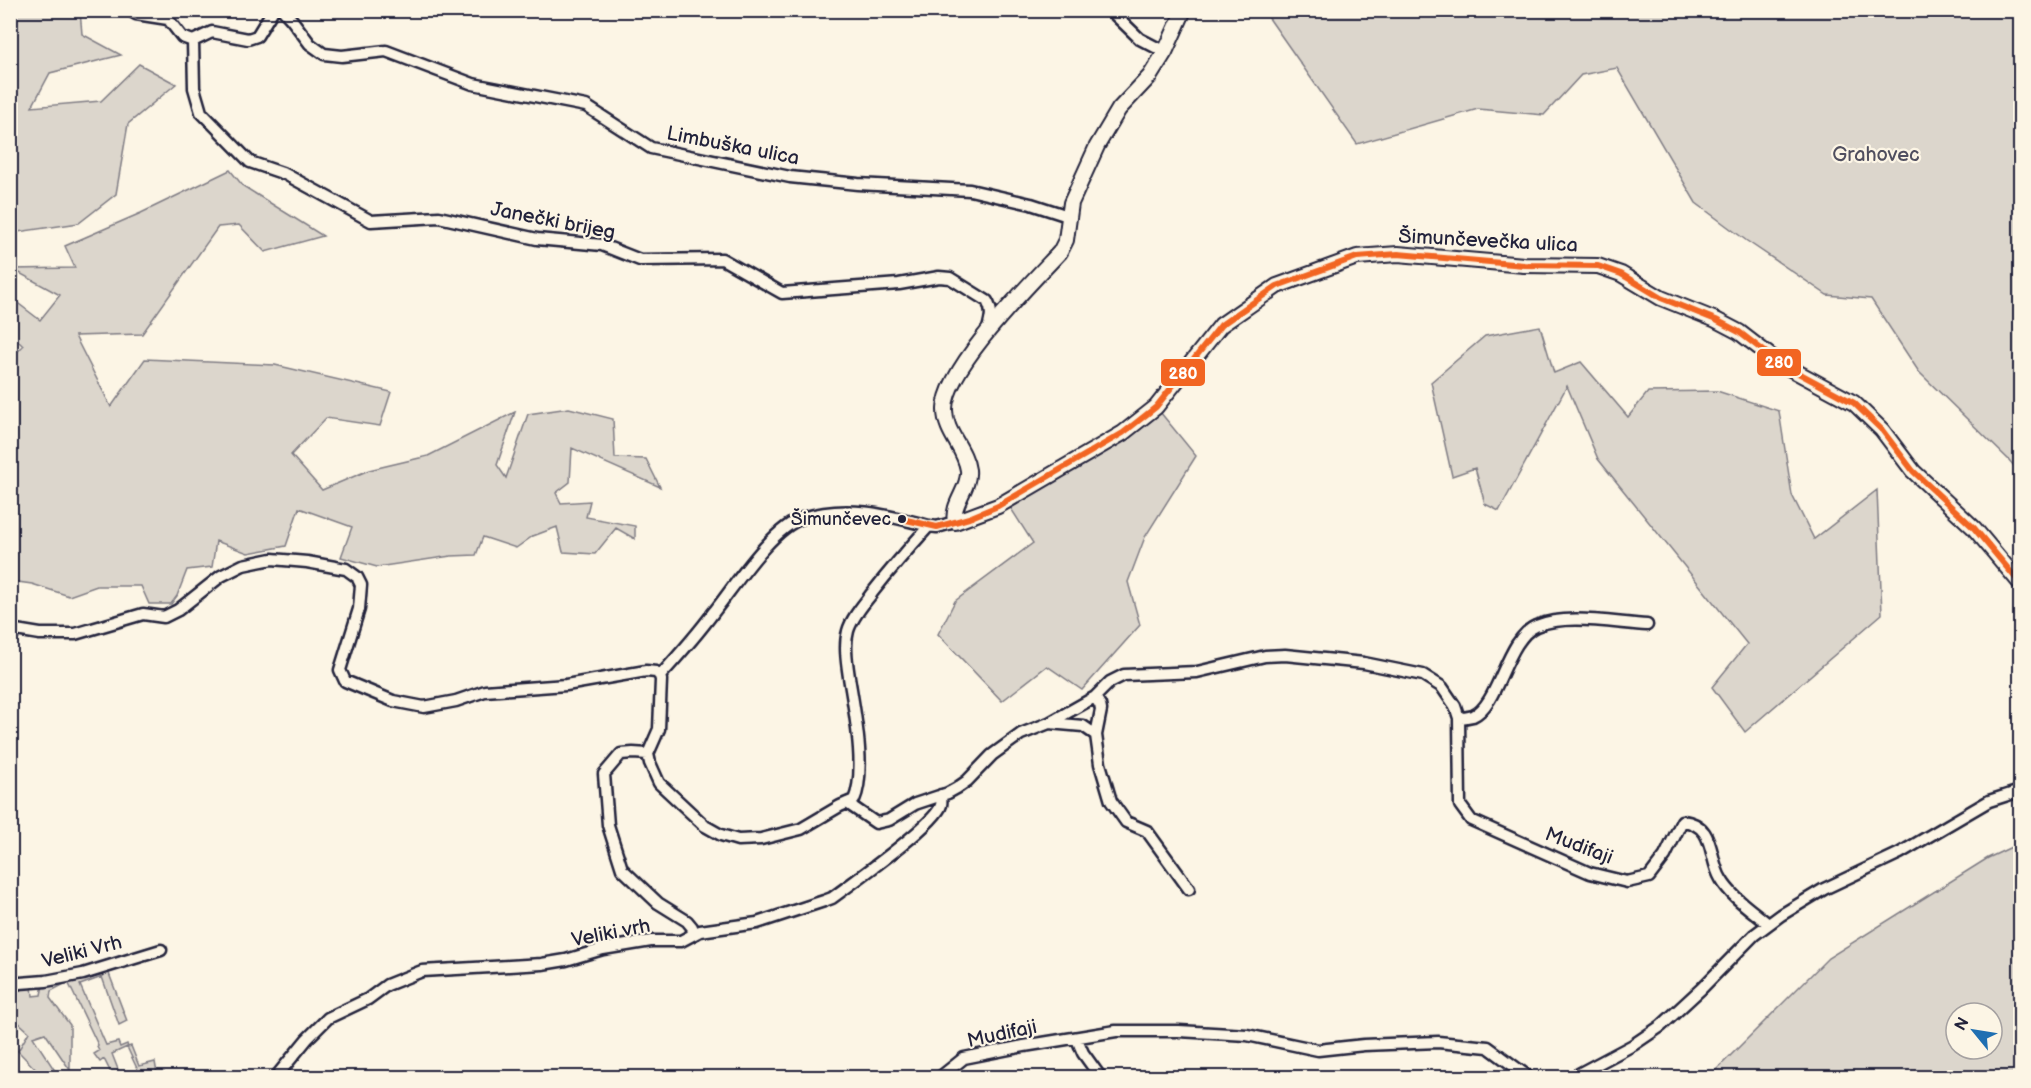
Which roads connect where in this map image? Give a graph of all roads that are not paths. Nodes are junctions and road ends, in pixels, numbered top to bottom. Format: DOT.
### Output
graph roads {
  1 [pos="130,10"];
  2 [pos="273,10"];
  3 [pos="283,10"];
  4 [pos="1110,10"];
  5 [pos="1184,10"];
  6 [pos="193,41"];
  7 [pos="1165,52"];
  8 [pos="1068,216"];
  9 [pos="1016,300"];
  10 [pos="987,301"];
  11 [pos="988,329"];
  12 [pos="955,522"];
  13 [pos="929,526"];
  14 [pos="2020,583"];
  15 [pos="1647,626"];
  16 [pos="10,629"];
  17 [pos="660,676"];
  18 [pos="1095,697"];
  19 [pos="1460,718"];
  20 [pos="1049,723"];
  21 [pos="1096,735"];
  22 [pos="648,754"];
  23 [pos="2020,790"];
  24 [pos="940,795"];
  25 [pos="846,803"];
  26 [pos="1189,889"];
  27 [pos="1768,924"];
  28 [pos="693,934"];
  29 [pos="161,950"];
  30 [pos="10,986"];
  31 [pos="1077,1039"];
  32 [pos="275,1077"];
  33 [pos="939,1077"];
  34 [pos="1101,1077"];
  35 [pos="1530,1077"];
  36 [pos="1571,1077"];
  1 -- 6 [label="street"];
  2 -- 6 [label="street"];
  3 -- 8 [label="street, Limbuška ulica"];
  4 -- 7 [label="street"];
  5 -- 7 [label="street"];
  6 -- 10 [label="street, Janečki brijeg"];
  7 -- 8 [label="street"];
  8 -- 9 [label="street"];
  9 -- 10 [label="street"];
  9 -- 11 [label="street"];
  10 -- 11 [label="street"];
  11 -- 12 [label="street"];
  12 -- 13 [label="street, Šimunčevečka ulica"];
  12 -- 14 [label="street, Šimunčevečka ulica"];
  13 -- 17 [label="street, Šimunčevečka ulica"];
  13 -- 25 [label="street"];
  15 -- 19 [label="street"];
  16 -- 17 [label="street"];
  17 -- 22 [label="street"];
  18 -- 19 [label="street"];
  18 -- 20 [label="street"];
  18 -- 21 [label="street"];
  19 -- 27 [label="street, Mudifaji"];
  20 -- 21 [label="street"];
  20 -- 24 [label="street"];
  21 -- 26 [label="street"];
  22 -- 25 [label="street"];
  22 -- 28 [label="street"];
  23 -- 27 [label="street"];
  24 -- 25 [label="street"];
  24 -- 28 [label="street, Veliki vrh"];
  27 -- 36 [label="street"];
  28 -- 32 [label="street, Veliki vrh"];
  29 -- 30 [label="street, Veliki Vrh"];
  31 -- 33 [label="street, Mudifaji"];
  31 -- 34 [label="street"];
  31 -- 35 [label="street, Mudifaji"];
}
